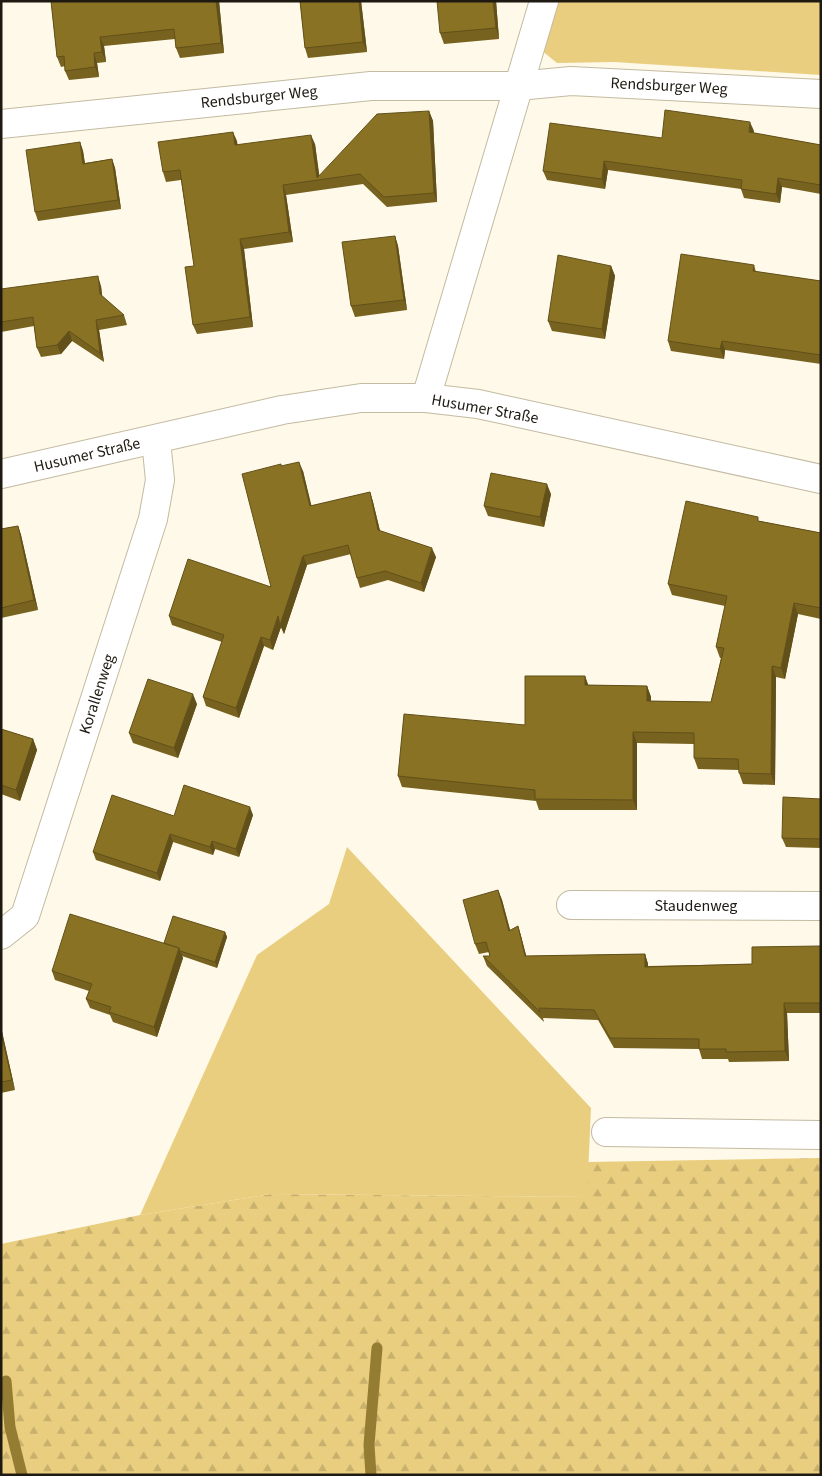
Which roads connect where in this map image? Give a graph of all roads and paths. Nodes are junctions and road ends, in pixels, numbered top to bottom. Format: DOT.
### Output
graph roads {
  1 [pos="544,1"];
  2 [pos="518,86"];
  3 [pos="821,94"];
  4 [pos="1,124"];
  5 [pos="426,398"];
  6 [pos="156,440"];
  7 [pos="1,474"];
  8 [pos="821,479"];
  9 [pos="571,905"];
  10 [pos="821,906"];
  11 [pos="1,935"];
  12 [pos="606,1132"];
  13 [pos="821,1135"];
  1 -- 2 [label="street"];
  2 -- 3 [label="street, Rendsburger Weg"];
  2 -- 4 [label="street, Rendsburger Weg"];
  2 -- 5 [label="street"];
  5 -- 6 [label="street, Husumer Straße"];
  5 -- 8 [label="street, Husumer Straße"];
  6 -- 7 [label="street, Husumer Straße"];
  6 -- 11 [label="street, Korallenweg"];
  9 -- 10 [label="street, Staudenweg"];
  12 -- 13 [label="street"];
}
